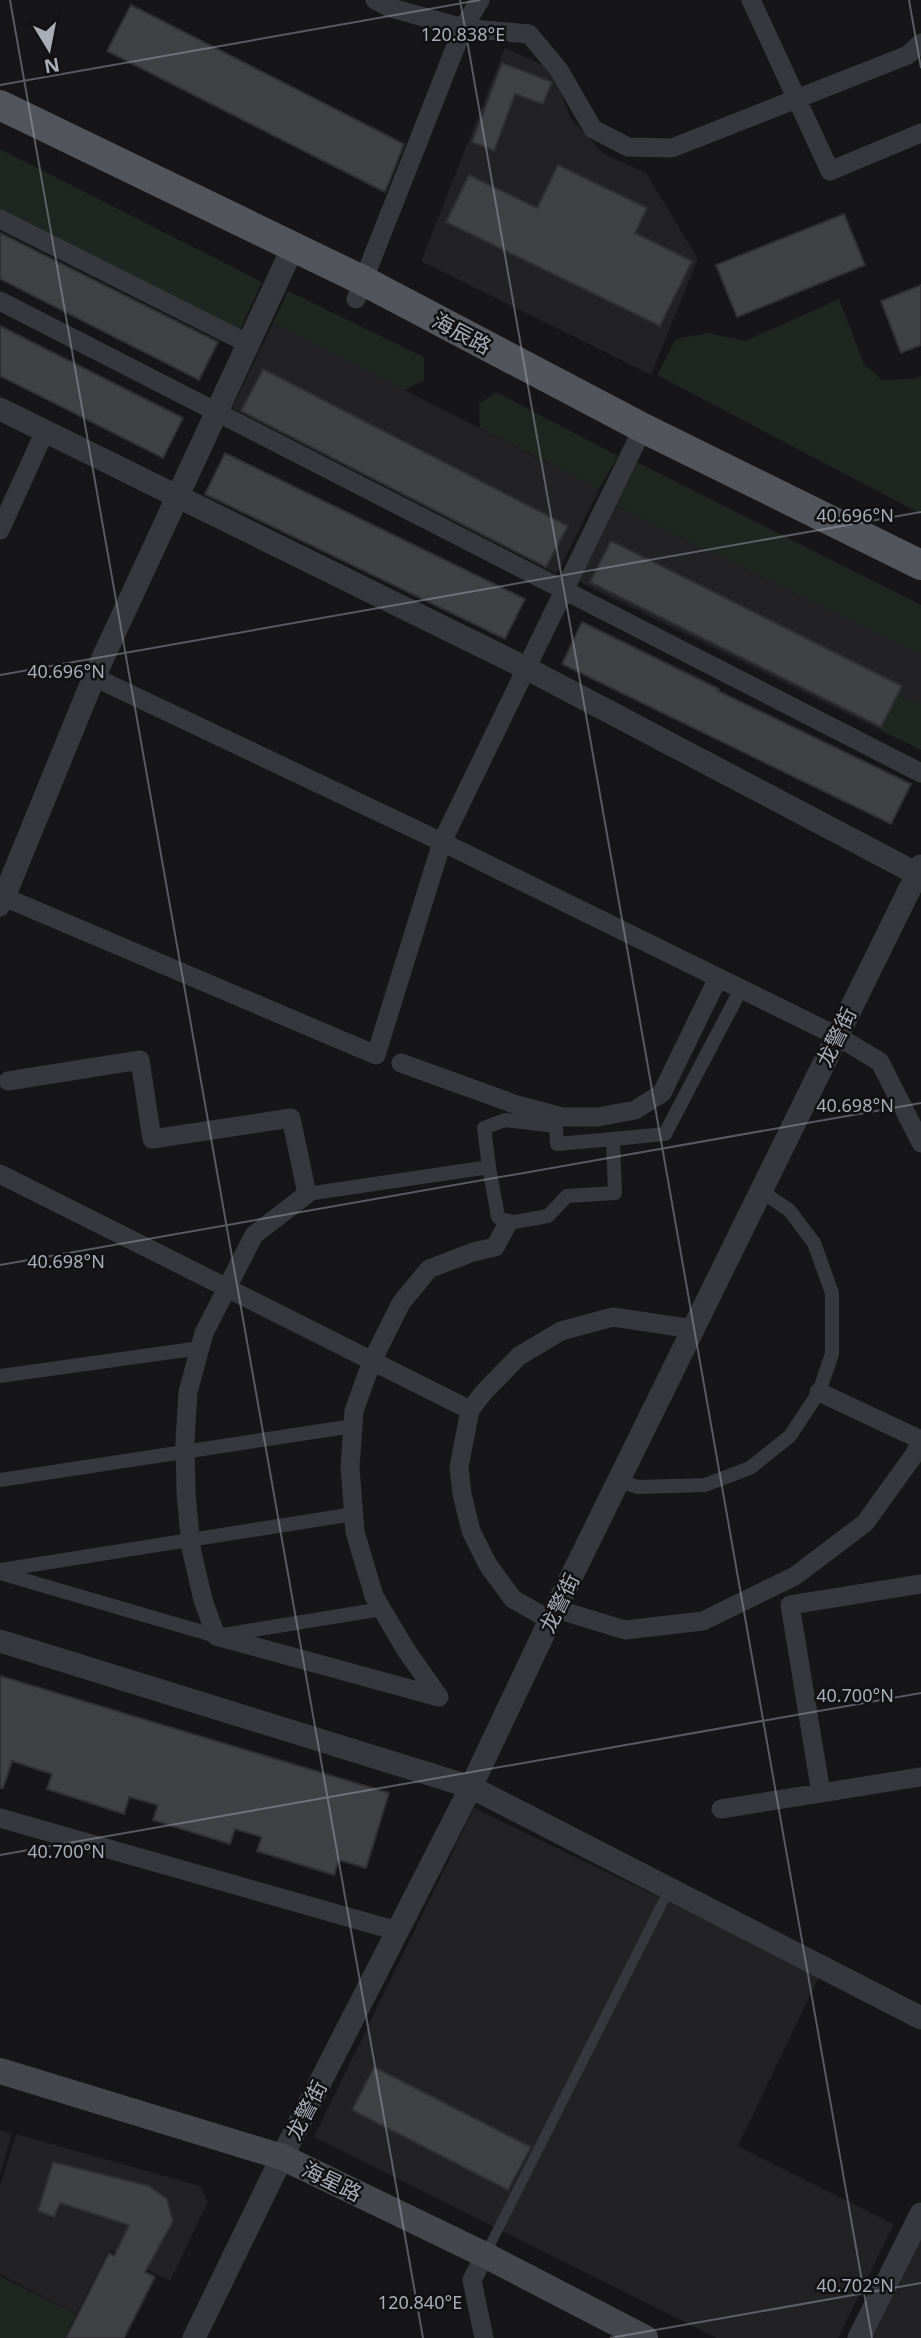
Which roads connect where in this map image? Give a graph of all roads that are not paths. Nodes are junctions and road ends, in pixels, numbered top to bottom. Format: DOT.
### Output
graph roads {
  1 [pos="375,0"];
  2 [pos="480,0"];
  3 [pos="751,0"];
  4 [pos="463,28"];
  5 [pos="921,43"];
  6 [pos="796,99"];
  7 [pos="0,105"];
  8 [pos="0,126"];
  9 [pos="921,133"];
  10 [pos="0,219"];
  11 [pos="289,256"];
  12 [pos="360,290"];
  13 [pos="0,301"];
  14 [pos="249,344"];
  15 [pos="0,409"];
  16 [pos="217,412"];
  17 [pos="45,431"];
  18 [pos="639,436"];
  19 [pos="178,496"];
  20 [pos="0,530"];
  21 [pos="921,565"];
  22 [pos="921,584"];
  23 [pos="564,590"];
  24 [pos="526,668"];
  25 [pos="94,677"];
  26 [pos="921,773"];
  27 [pos="442,842"];
  28 [pos="920,872"];
  29 [pos="2,902"];
  30 [pos="718,978"];
  31 [pos="741,989"];
  32 [pos="837,1036"];
  33 [pos="401,1063"];
  34 [pos="8,1081"];
  35 [pos="612,1139"];
  36 [pos="921,1143"];
  37 [pos="489,1167"];
  38 [pos="0,1174"];
  39 [pos="761,1191"];
  40 [pos="307,1194"];
  41 [pos="508,1223"];
  42 [pos="228,1288"];
  43 [pos="693,1329"];
  44 [pos="200,1348"];
  45 [pos="372,1361"];
  46 [pos="0,1376"];
  47 [pos="819,1392"];
  48 [pos="470,1410"];
  49 [pos="353,1426"];
  50 [pos="921,1440"];
  51 [pos="186,1452"];
  52 [pos="0,1480"];
  53 [pos="618,1481"];
  54 [pos="354,1514"];
  55 [pos="190,1539"];
  56 [pos="0,1571"];
  57 [pos="778,1584"];
  58 [pos="921,1584"];
  59 [pos="790,1605"];
  60 [pos="382,1609"];
  61 [pos="553,1614"];
  62 [pos="216,1636"];
  63 [pos="0,1641"];
  64 [pos="921,1777"];
  65 [pos="471,1787"];
  66 [pos="821,1793"];
  67 [pos="721,1809"];
  68 [pos="0,1818"];
  69 [pos="670,1889"];
  70 [pos="397,1931"];
  71 [pos="921,2018"];
  72 [pos="0,2071"];
  73 [pos="282,2157"];
  74 [pos="921,2214"];
  75 [pos="485,2255"];
  76 [pos="194,2338"];
  77 [pos="484,2338"];
  78 [pos="645,2338"];
  79 [pos="859,2338"];
  1 -- 4 [label="street"];
  2 -- 4 [label="street"];
  3 -- 6 [label="street"];
  4 -- 6 [label="street"];
  4 -- 12 [label="street"];
  5 -- 6 [label="street"];
  6 -- 9 [label="street"];
  7 -- 11 [label="main road, 海辰路"];
  8 -- 11 [label="main road, 海辰路"];
  10 -- 14 [label="street"];
  11 -- 12 [label="main road, 海辰路"];
  11 -- 14 [label="street"];
  12 -- 18 [label="main road, 海辰路"];
  13 -- 16 [label="street"];
  14 -- 16 [label="street"];
  15 -- 17 [label="street"];
  16 -- 19 [label="street"];
  16 -- 23 [label="street"];
  17 -- 19 [label="street"];
  17 -- 20 [label="street"];
  18 -- 21 [label="main road, 海辰路"];
  18 -- 22 [label="main road, 海辰路"];
  18 -- 23 [label="street"];
  19 -- 24 [label="street"];
  19 -- 25 [label="street"];
  23 -- 24 [label="street"];
  23 -- 26 [label="street"];
  24 -- 27 [label="street"];
  24 -- 28 [label="street"];
  25 -- 27 [label="street"];
  25 -- 29 [label="street"];
  27 -- 29 [label="street"];
  27 -- 30 [label="street"];
  28 -- 32 [label="street, 龙警街"];
  30 -- 31 [label="street"];
  30 -- 33 [label="street"];
  31 -- 32 [label="street"];
  31 -- 35 [label="street"];
  32 -- 36 [label="street"];
  32 -- 39 [label="street, 龙警街"];
  34 -- 40 [label="street"];
  35 -- 37 [label="street"];
  35 -- 41 [label="street"];
  37 -- 40 [label="street"];
  37 -- 41 [label="street"];
  38 -- 42 [label="street"];
  39 -- 43 [label="street, 龙警街"];
  39 -- 47 [label="street"];
  40 -- 42 [label="street"];
  41 -- 45 [label="street"];
  42 -- 44 [label="street"];
  42 -- 45 [label="street"];
  43 -- 48 [label="street"];
  43 -- 53 [label="street, 龙警街"];
  44 -- 46 [label="street"];
  44 -- 51 [label="street"];
  45 -- 48 [label="street"];
  45 -- 49 [label="street"];
  47 -- 50 [label="street"];
  47 -- 53 [label="street"];
  48 -- 61 [label="street"];
  49 -- 51 [label="street"];
  49 -- 54 [label="street"];
  50 -- 57 [label="street"];
  51 -- 52 [label="street"];
  51 -- 55 [label="street"];
  53 -- 61 [label="street, 龙警街"];
  54 -- 55 [label="street"];
  54 -- 60 [label="street"];
  55 -- 56 [label="street"];
  55 -- 62 [label="street"];
  56 -- 62 [label="street"];
  57 -- 59 [label="street"];
  57 -- 61 [label="street"];
  58 -- 59 [label="street"];
  59 -- 66 [label="street"];
  60 -- 62 [label="street"];
  60 -- 62 [label="street"];
  61 -- 65 [label="street, 龙警街"];
  63 -- 65 [label="street"];
  64 -- 66 [label="street"];
  65 -- 69 [label="street"];
  65 -- 70 [label="street, 龙警街"];
  66 -- 67 [label="street"];
  68 -- 70 [label="street"];
  69 -- 71 [label="street"];
  69 -- 75 [label="lane"];
  70 -- 73 [label="street, 龙警街"];
  72 -- 73 [label="main road, 海星路"];
  73 -- 75 [label="main road, 海星路"];
  73 -- 76 [label="street, 龙警街"];
  74 -- 79 [label="street"];
  75 -- 77 [label="street"];
  75 -- 78 [label="main road, 海星路"];
}
